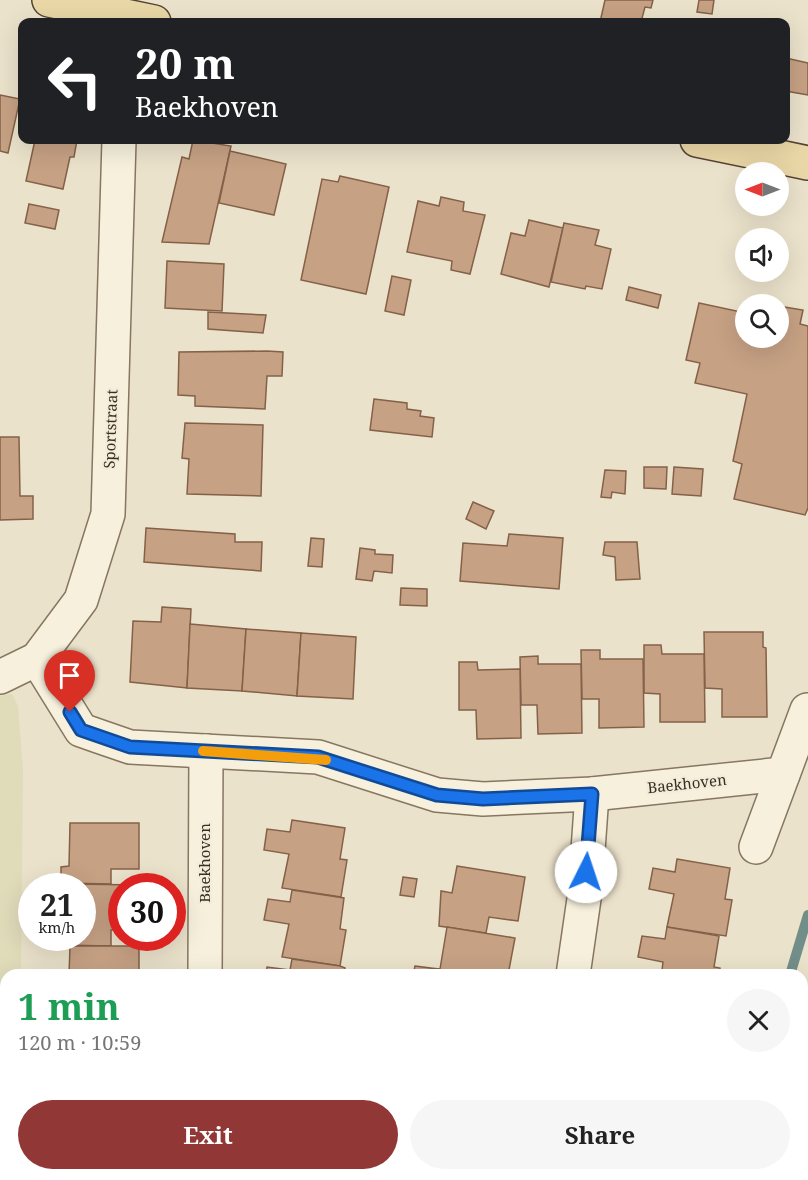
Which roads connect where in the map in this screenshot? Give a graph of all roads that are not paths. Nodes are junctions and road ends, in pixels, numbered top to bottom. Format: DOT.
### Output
graph roads {
  1 [pos="49,0"];
  2 [pos="120,13"];
  3 [pos="139,18"];
  4 [pos="119,144"];
  5 [pos="716,144"];
  6 [pos="808,163"];
  7 [pos="37,659"];
  8 [pos="0,676"];
  9 [pos="807,710"];
  10 [pos="206,751"];
  11 [pos="783,774"];
  12 [pos="592,794"];
  13 [pos="756,847"];
  14 [pos="205,969"];
  15 [pos="574,969"];
  1 -- 2 [label="main road"];
  2 -- 3 [label="main road"];
  4 -- 7 [label="street, Sportstraat"];
  5 -- 6 [label="main road"];
  7 -- 8 [label="street, Sportstraat"];
  7 -- 10 [label="street, Baekhoven"];
  9 -- 11 [label="street"];
  10 -- 12 [label="street, Baekhoven"];
  10 -- 14 [label="street, Baekhoven"];
  11 -- 12 [label="street, Baekhoven"];
  11 -- 13 [label="street"];
  12 -- 15 [label="street"];
}
